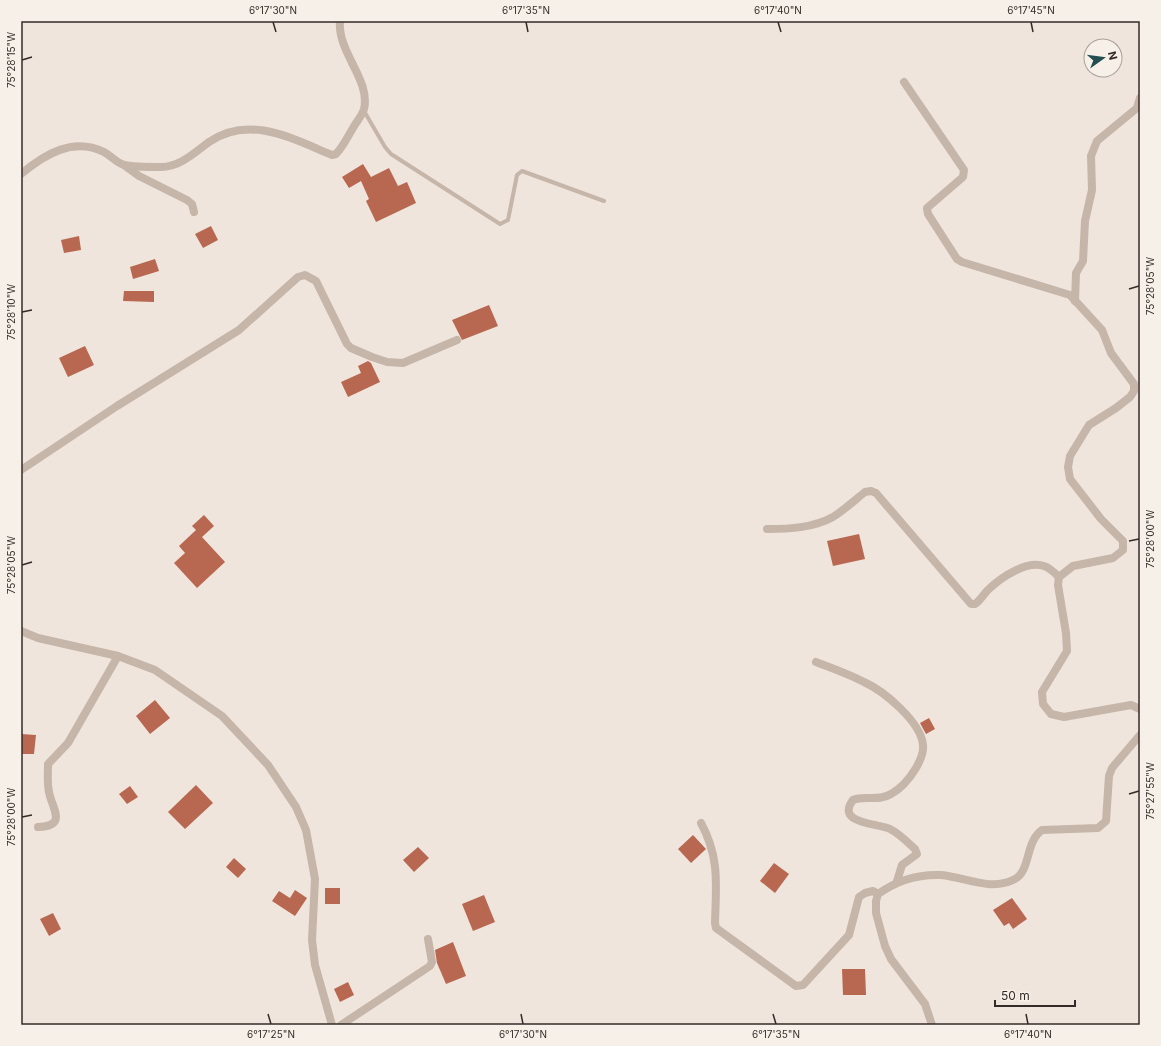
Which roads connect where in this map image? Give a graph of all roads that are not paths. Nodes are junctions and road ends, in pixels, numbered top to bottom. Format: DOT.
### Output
graph roads {
  1 [pos="340,21"];
  2 [pos="904,82"];
  3 [pos="1140,98"];
  4 [pos="364,110"];
  5 [pos="124,165"];
  6 [pos="21,174"];
  7 [pos="604,201"];
  8 [pos="194,212"];
  9 [pos="1075,301"];
  10 [pos="457,340"];
  11 [pos="21,470"];
  12 [pos="767,529"];
  13 [pos="1059,577"];
  14 [pos="21,631"];
  15 [pos="118,656"];
  16 [pos="816,662"];
  17 [pos="1140,709"];
  18 [pos="1140,735"];
  19 [pos="701,823"];
  20 [pos="38,827"];
  21 [pos="897,881"];
  22 [pos="878,894"];
  23 [pos="428,939"];
  24 [pos="332,1025"];
  25 [pos="342,1025"];
  26 [pos="932,1025"];
  1 -- 4 [label="street"];
  2 -- 9 [label="street"];
  3 -- 9 [label="street"];
  4 -- 5 [label="street"];
  4 -- 7 [label="lane"];
  5 -- 6 [label="street"];
  5 -- 8 [label="street"];
  9 -- 13 [label="street"];
  10 -- 11 [label="street"];
  12 -- 13 [label="street"];
  13 -- 17 [label="street"];
  14 -- 15 [label="street"];
  15 -- 20 [label="street"];
  15 -- 24 [label="street"];
  16 -- 21 [label="street"];
  18 -- 21 [label="street"];
  19 -- 22 [label="street"];
  21 -- 22 [label="street"];
  22 -- 26 [label="street"];
  23 -- 25 [label="street"];
}
